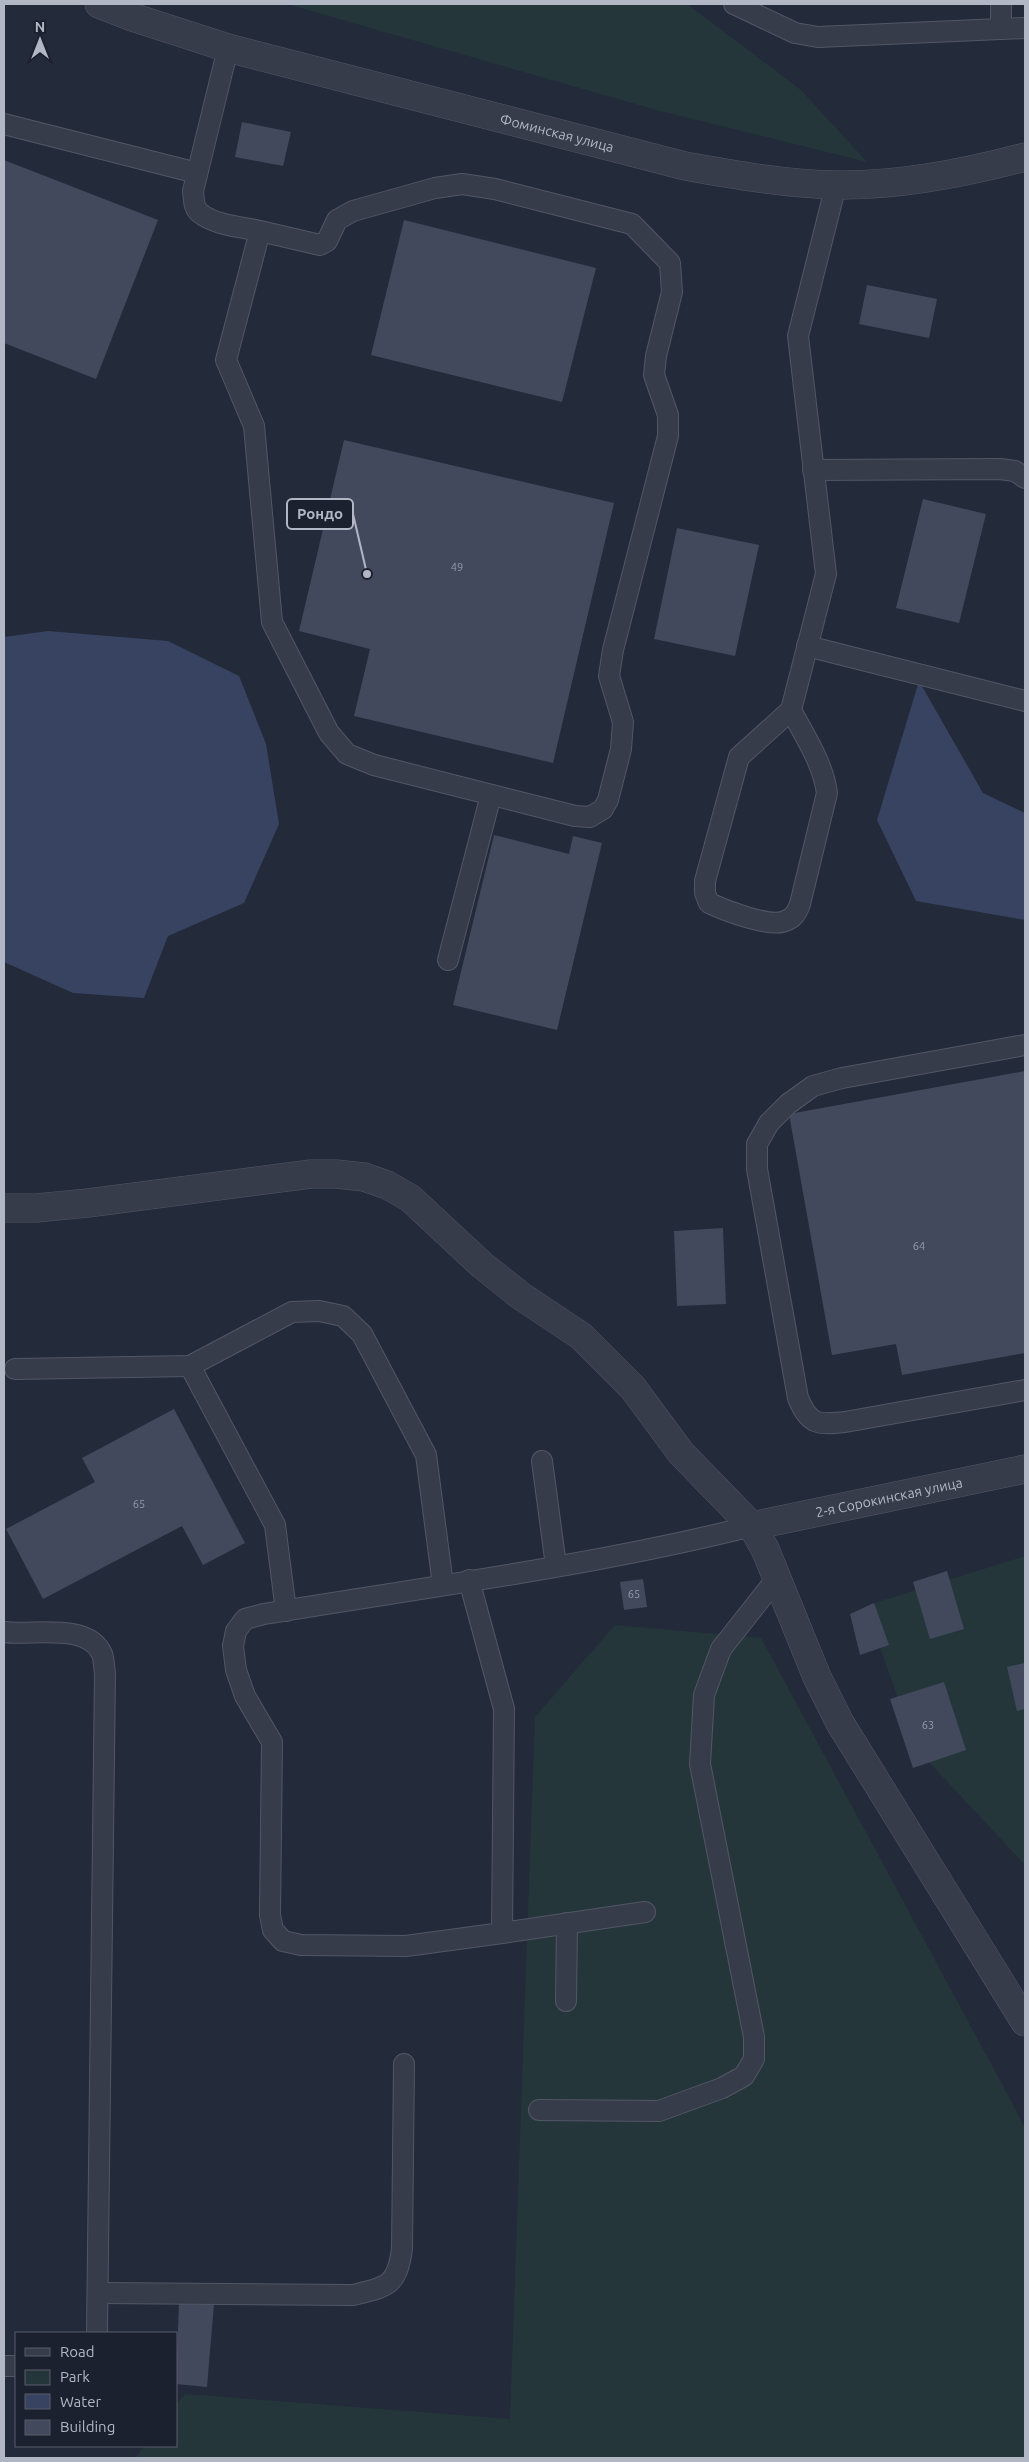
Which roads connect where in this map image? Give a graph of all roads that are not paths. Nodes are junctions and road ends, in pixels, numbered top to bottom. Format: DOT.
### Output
graph roads {
  1 [pos="99,4"];
  2 [pos="734,4"];
  3 [pos="1001,4"];
  4 [pos="1025,28"];
  5 [pos="1001,29"];
  6 [pos="228,48"];
  7 [pos="4,124"];
  8 [pos="1025,158"];
  9 [pos="198,173"];
  10 [pos="836,185"];
  11 [pos="260,232"];
  12 [pos="813,470"];
  13 [pos="1025,478"];
  14 [pos="807,646"];
  15 [pos="1025,701"];
  16 [pos="791,710"];
  17 [pos="491,795"];
  18 [pos="448,960"];
  19 [pos="1025,1045"];
  20 [pos="4,1208"];
  21 [pos="190,1366"];
  22 [pos="15,1369"];
  23 [pos="1025,1390"];
  24 [pos="542,1462"];
  25 [pos="1025,1469"];
  26 [pos="752,1526"];
  27 [pos="556,1566"];
  28 [pos="778,1578"];
  29 [pos="469,1580"];
  30 [pos="443,1585"];
  31 [pos="286,1610"];
  32 [pos="4,1632"];
  33 [pos="645,1912"];
  34 [pos="567,1923"];
  35 [pos="502,1933"];
  36 [pos="566,2001"];
  37 [pos="1025,2022"];
  38 [pos="404,2064"];
  39 [pos="539,2110"];
  40 [pos="99,2293"];
  41 [pos="97,2332"];
  1 -- 6 [label="street, Фоминская улица"];
  2 -- 5 [label="lane"];
  3 -- 5 [label="lane"];
  4 -- 5 [label="lane"];
  6 -- 9 [label="lane"];
  6 -- 10 [label="street, Фоминская улица"];
  7 -- 9 [label="lane"];
  8 -- 10 [label="street, Фоминская улица"];
  9 -- 11 [label="lane"];
  10 -- 12 [label="lane"];
  11 -- 17 [label="lane"];
  11 -- 17 [label="lane"];
  12 -- 13 [label="lane"];
  12 -- 14 [label="lane"];
  14 -- 15 [label="lane"];
  14 -- 16 [label="lane"];
  16 -- 16 [label="lane"];
  17 -- 18 [label="lane"];
  19 -- 23 [label="lane"];
  20 -- 26 [label="street"];
  21 -- 22 [label="lane"];
  21 -- 30 [label="lane"];
  21 -- 31 [label="lane"];
  24 -- 27 [label="lane"];
  25 -- 26 [label="street, 2-я Сорокинская улица"];
  26 -- 27 [label="lane"];
  26 -- 28 [label="street"];
  27 -- 29 [label="lane"];
  28 -- 37 [label="street"];
  28 -- 39 [label="lane"];
  29 -- 30 [label="lane"];
  29 -- 35 [label="lane"];
  30 -- 31 [label="lane"];
  31 -- 35 [label="lane"];
  32 -- 40 [label="lane"];
  33 -- 34 [label="lane"];
  34 -- 35 [label="lane"];
  34 -- 36 [label="lane"];
  38 -- 40 [label="lane"];
  40 -- 41 [label="lane"];
}
